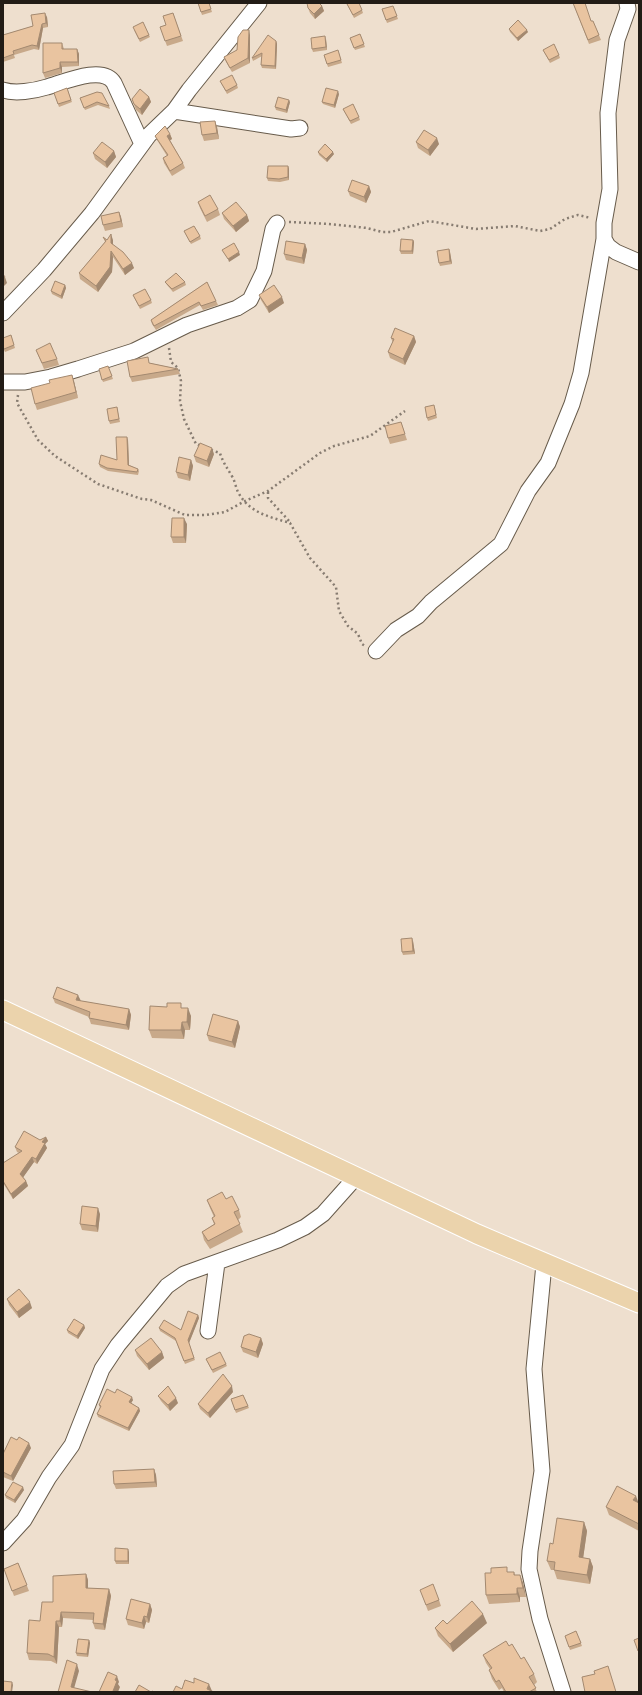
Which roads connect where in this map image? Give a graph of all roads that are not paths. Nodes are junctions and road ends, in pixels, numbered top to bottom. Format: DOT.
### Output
graph roads {
  1 [pos="260,3"];
  2 [pos="627,3"];
  3 [pos="3,90"];
  4 [pos="174,111"];
  5 [pos="300,128"];
  6 [pos="142,144"];
  7 [pos="277,223"];
  8 [pos="604,240"];
  9 [pos="639,262"];
  10 [pos="3,313"];
  11 [pos="3,382"];
  12 [pos="376,651"];
  13 [pos="3,1010"];
  14 [pos="356,1177"];
  15 [pos="217,1263"];
  16 [pos="544,1264"];
  17 [pos="639,1303"];
  18 [pos="208,1331"];
  19 [pos="3,1543"];
  20 [pos="563,1692"];
  1 -- 4 [label="street"];
  2 -- 8 [label="street"];
  3 -- 6 [label="street"];
  4 -- 5 [label="street"];
  4 -- 6 [label="street"];
  6 -- 10 [label="street"];
  7 -- 11 [label="street"];
  8 -- 9 [label="street"];
  8 -- 12 [label="street"];
  13 -- 14 [label="main road"];
  14 -- 15 [label="street"];
  14 -- 16 [label="main road"];
  15 -- 18 [label="street"];
  15 -- 19 [label="street"];
  16 -- 17 [label="main road"];
  16 -- 20 [label="street"];
}
